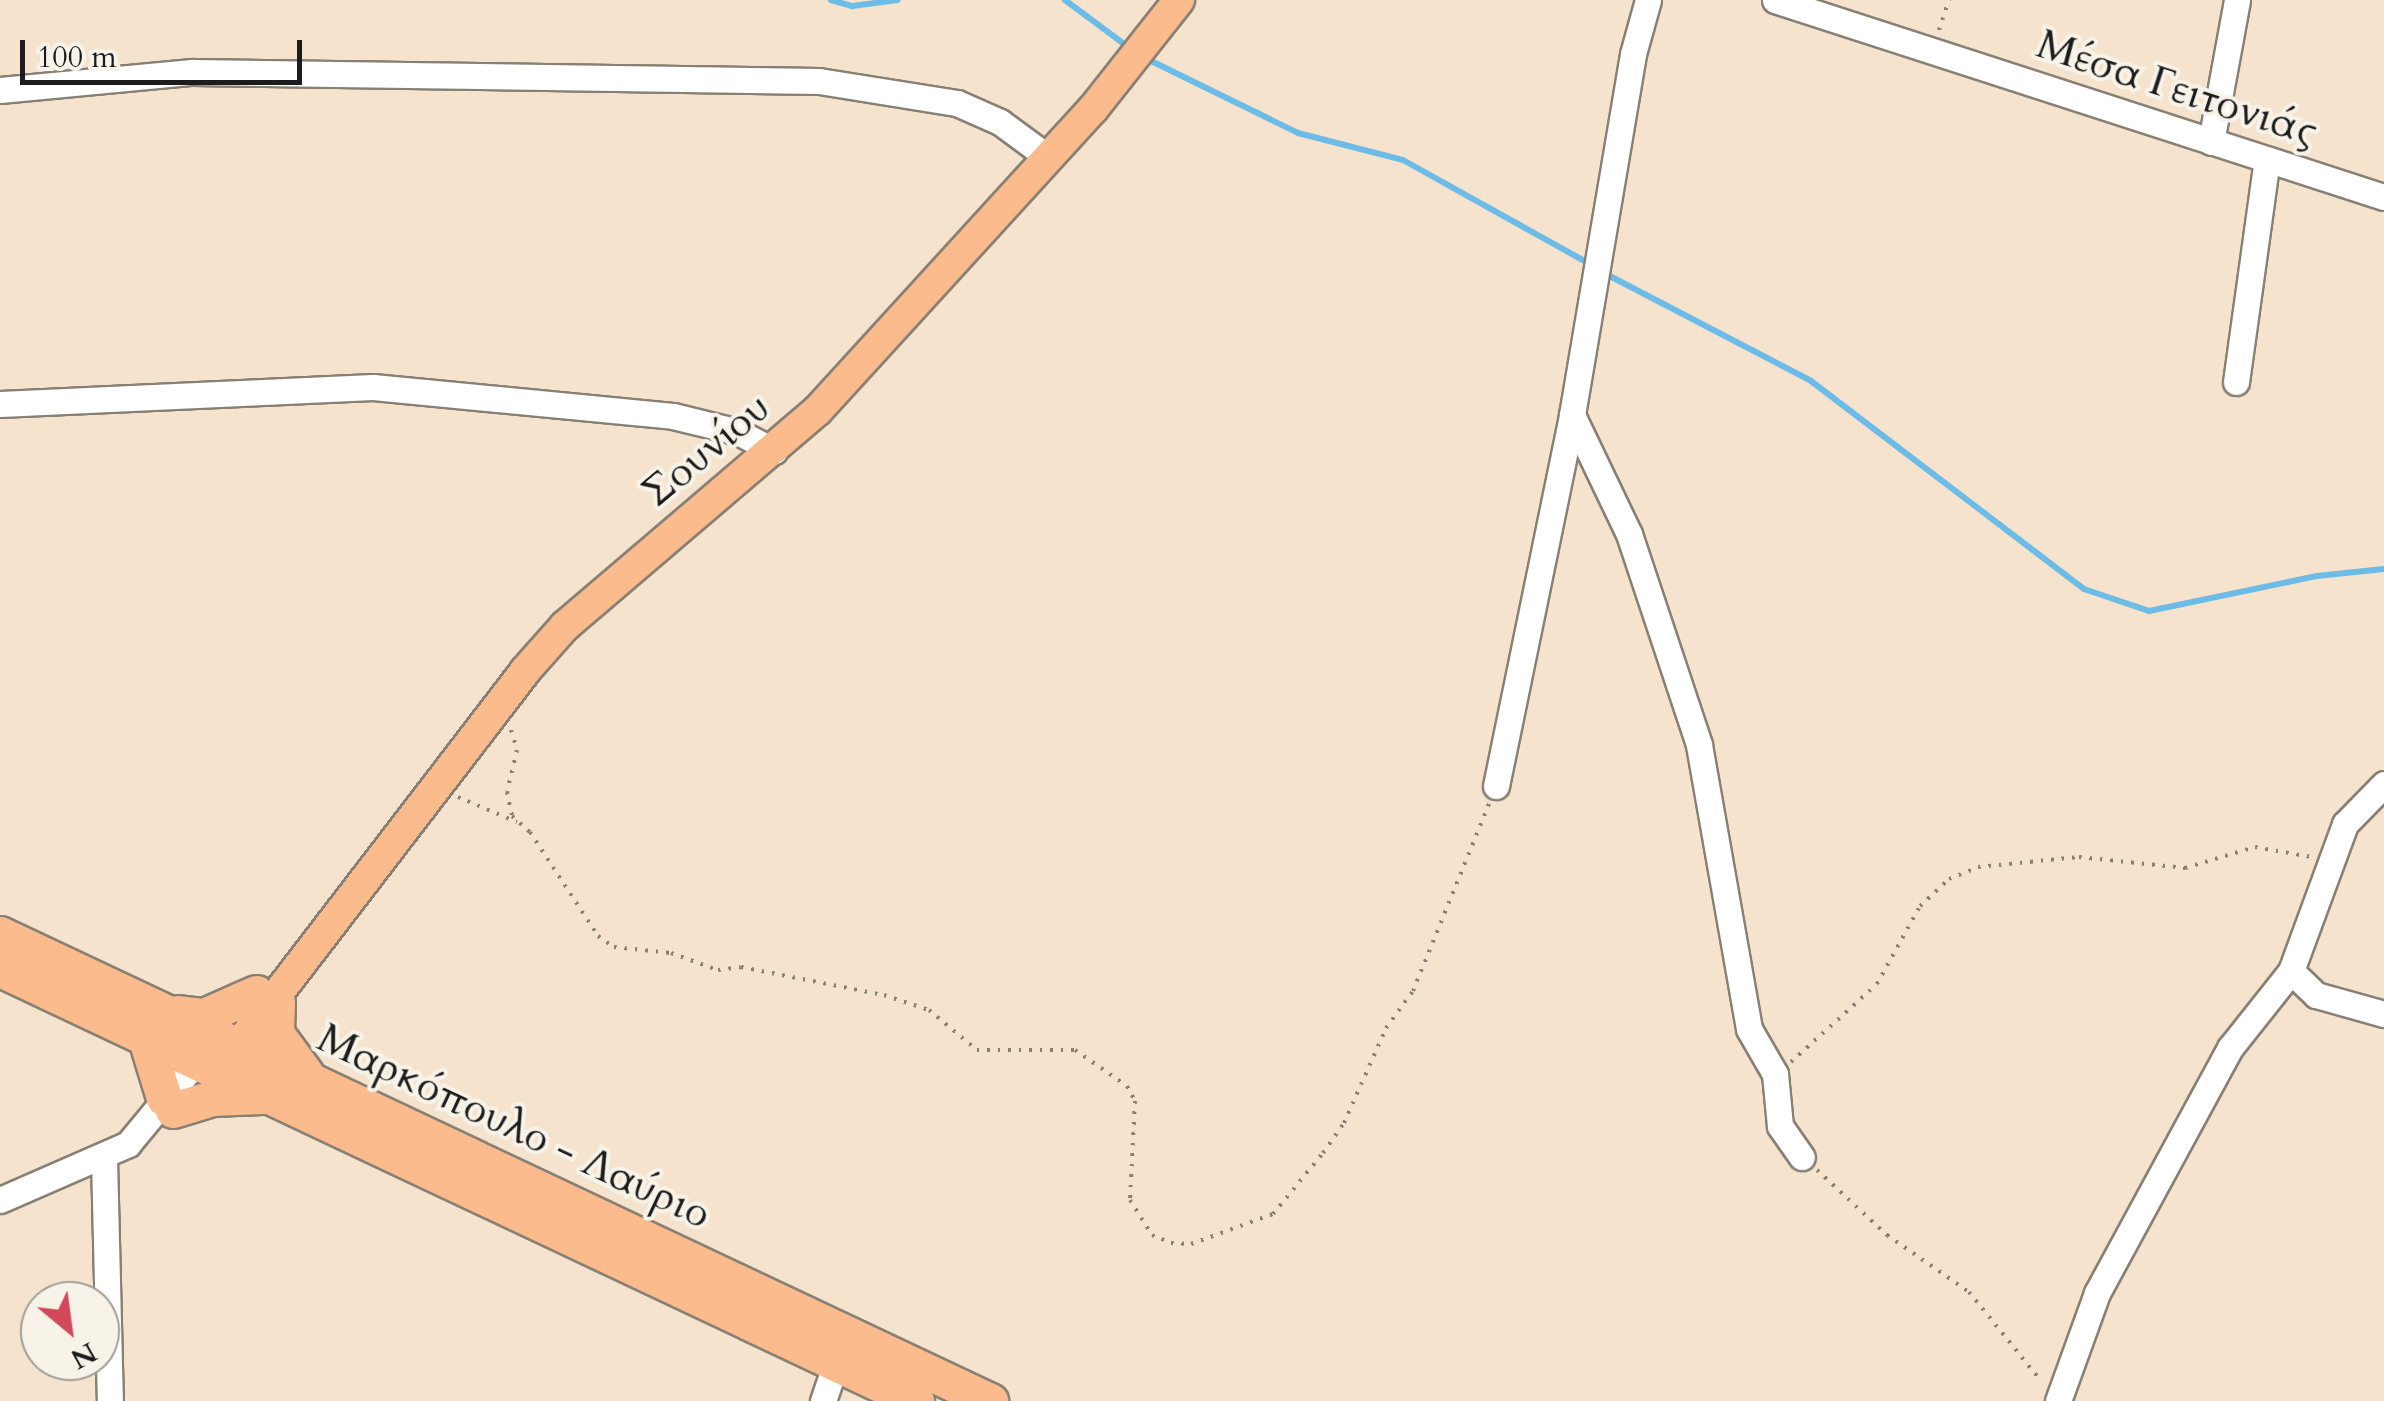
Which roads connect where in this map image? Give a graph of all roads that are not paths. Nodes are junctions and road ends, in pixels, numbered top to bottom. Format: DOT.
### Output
graph roads {
  1 [pos="1178,0"];
  2 [pos="1648,0"];
  3 [pos="1775,0"];
  4 [pos="2237,0"];
  5 [pos="0,90"];
  6 [pos="2211,142"];
  7 [pos="1048,158"];
  8 [pos="2266,160"];
  9 [pos="2384,197"];
  10 [pos="2236,382"];
  11 [pos="0,404"];
  12 [pos="1572,415"];
  13 [pos="774,451"];
  14 [pos="2384,784"];
  15 [pos="1496,786"];
  16 [pos="0,934"];
  17 [pos="0,969"];
  18 [pos="2291,970"];
  19 [pos="266,998"];
  20 [pos="2384,1014"];
  21 [pos="152,1024"];
  22 [pos="217,1054"];
  23 [pos="314,1081"];
  24 [pos="268,1095"];
  25 [pos="162,1110"];
  26 [pos="1802,1157"];
  27 [pos="104,1159"];
  28 [pos="0,1200"];
  29 [pos="836,1363"];
  30 [pos="2064,1399"];
  31 [pos="110,1401"];
  32 [pos="823,1401"];
  33 [pos="916,1401"];
  34 [pos="990,1401"];
  1 -- 7 [label="main road, Σουνίου"];
  2 -- 12 [label="street"];
  3 -- 6 [label="street, Μέσα Γειτονιάς"];
  4 -- 6 [label="street"];
  5 -- 7 [label="street"];
  6 -- 8 [label="street, Μέσα Γειτονιάς"];
  7 -- 13 [label="main road, Σουνίου"];
  8 -- 9 [label="street, Μέσα Γειτονιάς"];
  8 -- 10 [label="street"];
  11 -- 13 [label="street"];
  12 -- 15 [label="street"];
  12 -- 26 [label="street"];
  13 -- 19 [label="main road, Σουνίου"];
  14 -- 18 [label="street"];
  16 -- 21 [label="highway, Μαρκόπουλο - Λαύριο"];
  17 -- 21 [label="highway, Μαρκόπουλο - Λαύριο"];
  18 -- 20 [label="street"];
  18 -- 30 [label="street"];
  19 -- 21 [label="highway"];
  19 -- 22 [label="main road, Σουνίου"];
  19 -- 23 [label="highway"];
  21 -- 22 [label="highway, Μαρκόπουλο - Λαύριο"];
  21 -- 25 [label="highway"];
  22 -- 23 [label="highway, Μαρκόπουλο - Λαύριο"];
  22 -- 24 [label="highway, Μαρκόπουλο - Λαύριο"];
  22 -- 25 [label="street"];
  23 -- 34 [label="highway, Μαρκόπουλο - Λαύριο"];
  24 -- 25 [label="highway"];
  24 -- 29 [label="highway, Μαρκόπουλο - Λαύριο"];
  25 -- 27 [label="street"];
  27 -- 28 [label="street"];
  27 -- 31 [label="street"];
  29 -- 32 [label="street"];
  29 -- 33 [label="highway, Μαρκόπουλο - Λαύριο"];
}
